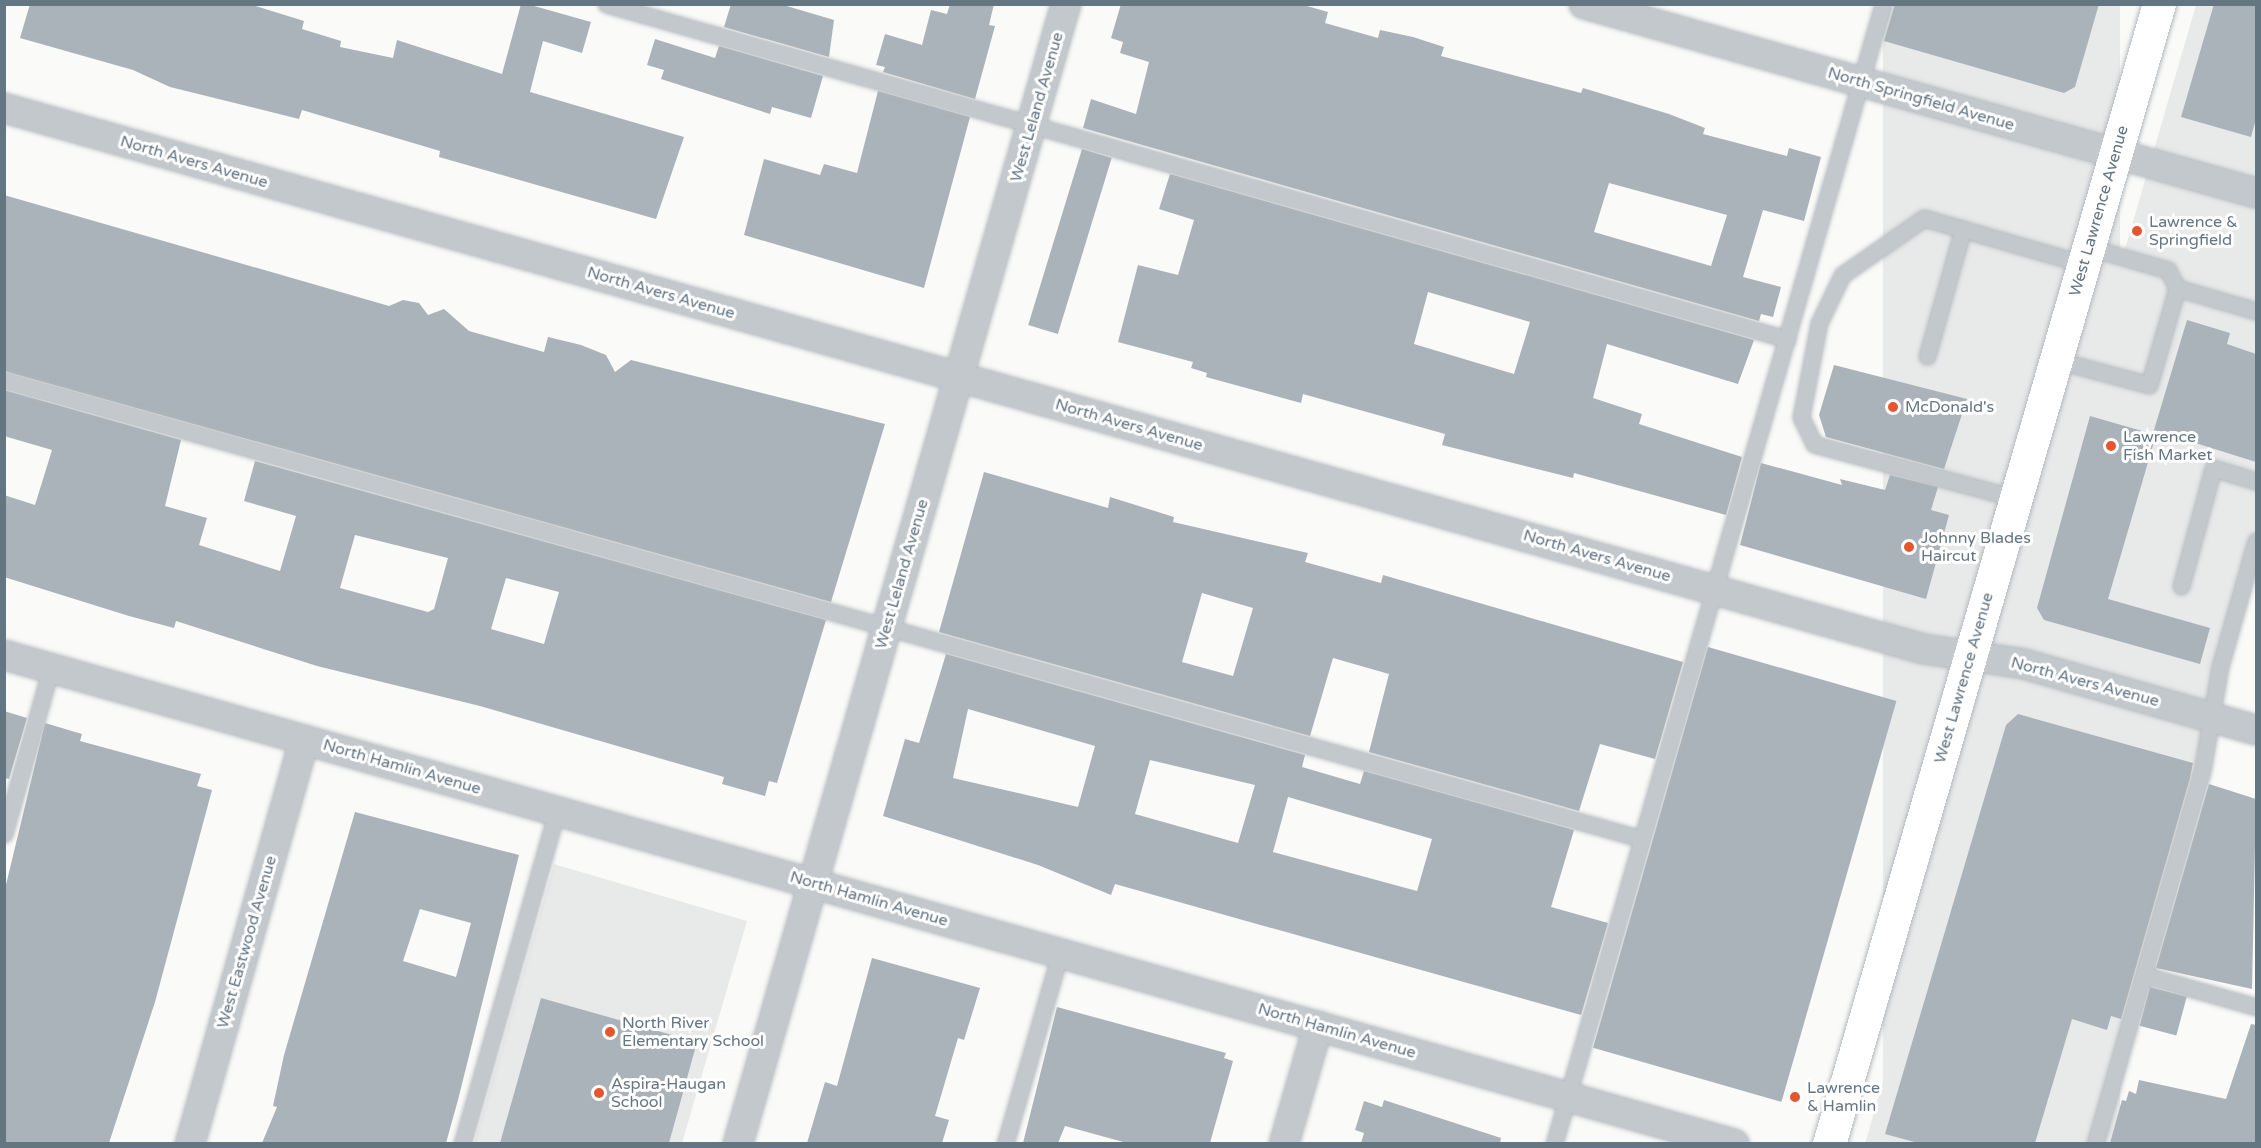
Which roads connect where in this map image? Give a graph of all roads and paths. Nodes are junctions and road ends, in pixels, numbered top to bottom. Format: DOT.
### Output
graph roads {
  1 [pos="606,4"];
  2 [pos="1066,4"];
  3 [pos="1584,4"];
  4 [pos="1883,4"];
  5 [pos="2159,4"];
  6 [pos="1861,82"];
  7 [pos="4,108"];
  8 [pos="1031,125"];
  9 [pos="2115,153"];
  10 [pos="2256,193"];
  11 [pos="1963,229"];
  12 [pos="2086,256"];
  13 [pos="2177,288"];
  14 [pos="2256,311"];
  15 [pos="1786,339"];
  16 [pos="1927,356"];
  17 [pos="2056,360"];
  18 [pos="959,377"];
  19 [pos="4,380"];
  20 [pos="2256,481"];
  21 [pos="2015,498"];
  22 [pos="2256,541"];
  23 [pos="2181,586"];
  24 [pos="1714,589"];
  25 [pos="887,628"];
  26 [pos="4,655"];
  27 [pos="1970,655"];
  28 [pos="51,668"];
  29 [pos="2212,717"];
  30 [pos="2256,730"];
  31 [pos="304,740"];
  32 [pos="557,811"];
  33 [pos="4,834"];
  34 [pos="1642,839"];
  35 [pos="813,884"];
  36 [pos="1060,953"];
  37 [pos="2144,975"];
  38 [pos="2256,1007"];
  39 [pos="1318,1026"];
  40 [pos="1567,1096"];
  41 [pos="190,1143"];
  42 [pos="462,1143"];
  43 [pos="738,1143"];
  44 [pos="1005,1143"];
  45 [pos="1284,1143"];
  46 [pos="1554,1143"];
  47 [pos="1734,1143"];
  48 [pos="1829,1143"];
  49 [pos="2095,1143"];
  1 -- 8 [label="lane"];
  2 -- 8 [label="street, West Leland Avenue"];
  3 -- 6 [label="street, North Springfield Avenue"];
  4 -- 6 [label="lane"];
  5 -- 9 [label="main road, West Lawrence Avenue"];
  6 -- 9 [label="street, North Springfield Avenue"];
  6 -- 15 [label="lane"];
  7 -- 18 [label="street, North Avers Avenue"];
  8 -- 15 [label="lane"];
  8 -- 18 [label="street, West Leland Avenue"];
  9 -- 10 [label="street, North Springfield Avenue"];
  9 -- 12 [label="main road, West Lawrence Avenue"];
  11 -- 12 [label="lane"];
  11 -- 16 [label="lane"];
  11 -- 21 [label="lane"];
  12 -- 13 [label="lane"];
  12 -- 17 [label="main road, West Lawrence Avenue"];
  13 -- 14 [label="lane"];
  13 -- 17 [label="lane"];
  15 -- 24 [label="lane"];
  17 -- 21 [label="main road, West Lawrence Avenue"];
  18 -- 24 [label="street, North Avers Avenue"];
  18 -- 25 [label="street, West Leland Avenue"];
  19 -- 25 [label="lane"];
  20 -- 23 [label="lane"];
  21 -- 27 [label="main road, West Lawrence Avenue"];
  22 -- 29 [label="lane"];
  24 -- 27 [label="street, North Avers Avenue"];
  24 -- 34 [label="lane"];
  25 -- 34 [label="lane"];
  25 -- 35 [label="street, West Leland Avenue"];
  26 -- 28 [label="street, North Hamlin Avenue"];
  27 -- 29 [label="street, North Avers Avenue"];
  27 -- 48 [label="main road, West Lawrence Avenue"];
  28 -- 31 [label="street, North Hamlin Avenue"];
  28 -- 33 [label="lane"];
  29 -- 30 [label="street, North Avers Avenue"];
  29 -- 37 [label="lane"];
  31 -- 32 [label="street, North Hamlin Avenue"];
  31 -- 41 [label="street, West Eastwood Avenue"];
  32 -- 35 [label="street, North Hamlin Avenue"];
  32 -- 42 [label="lane"];
  34 -- 40 [label="lane"];
  35 -- 36 [label="street, North Hamlin Avenue"];
  35 -- 43 [label="street, West Leland Avenue"];
  36 -- 39 [label="street, North Hamlin Avenue"];
  36 -- 44 [label="lane"];
  37 -- 38 [label="lane"];
  37 -- 49 [label="lane"];
  39 -- 40 [label="street, North Hamlin Avenue"];
  39 -- 45 [label="street"];
  40 -- 46 [label="lane"];
  40 -- 47 [label="street, North Hamlin Avenue"];
}
